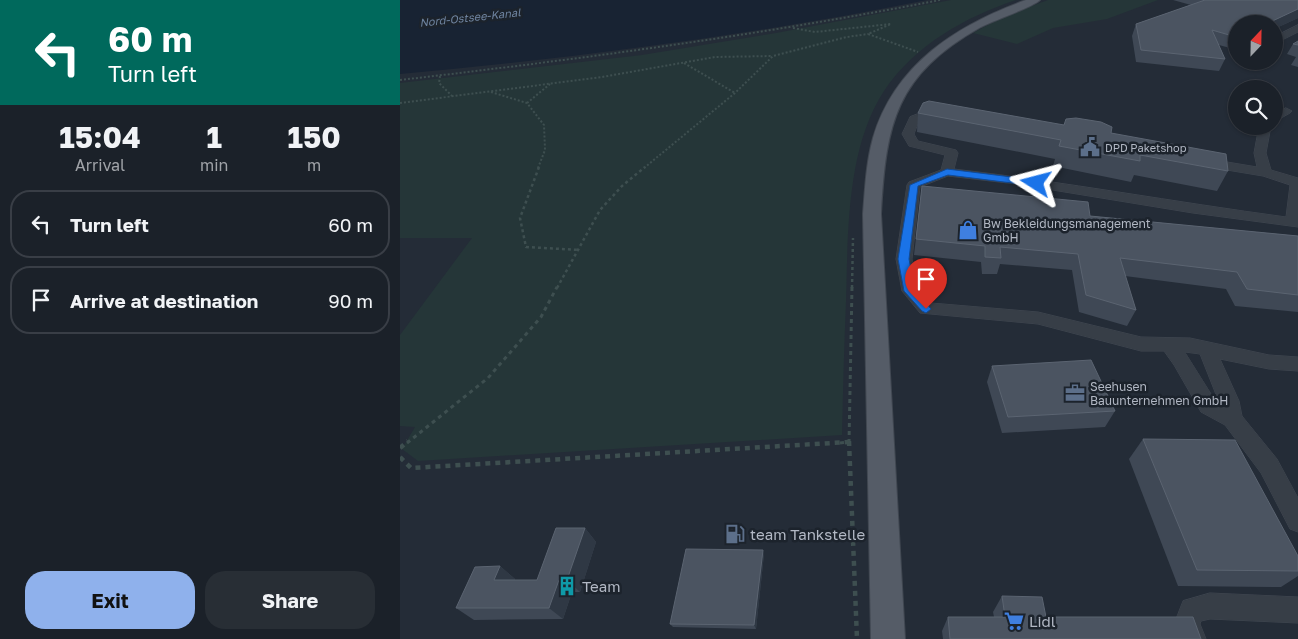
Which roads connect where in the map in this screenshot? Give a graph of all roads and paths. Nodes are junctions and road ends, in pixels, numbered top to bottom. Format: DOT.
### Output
graph roads {
  1 [pos="940,0"];
  2 [pos="1035,0"];
  3 [pos="791,27"];
  4 [pos="1298,28"];
  5 [pos="868,34"];
  6 [pos="1283,36"];
  7 [pos="773,56"];
  8 [pos="928,57"];
  9 [pos="684,63"];
  10 [pos="440,76"];
  11 [pos="400,80"];
  12 [pos="550,83"];
  13 [pos="488,91"];
  14 [pos="734,93"];
  15 [pos="453,96"];
  16 [pos="400,103"];
  17 [pos="527,103"];
  18 [pos="1286,111"];
  19 [pos="1283,113"];
  20 [pos="958,116"];
  21 [pos="1263,135"];
  22 [pos="1191,160"];
  23 [pos="947,172"];
  24 [pos="1265,172"];
  25 [pos="1297,183"];
  26 [pos="1296,222"];
  27 [pos="853,238"];
  28 [pos="580,250"];
  29 [pos="1169,345"];
  30 [pos="1207,349"];
  31 [pos="1298,364"];
  32 [pos="1232,419"];
  33 [pos="849,442"];
  34 [pos="400,448"];
  35 [pos="400,457"];
  36 [pos="1298,521"];
  37 [pos="1298,610"];
  38 [pos="857,639"];
  39 [pos="888,639"];
  40 [pos="1192,639"];
  1 -- 3 [label="path"];
  2 -- 8 [label="main road"];
  3 -- 5 [label="path"];
  3 -- 10 [label="path"];
  4 -- 6 [label="street"];
  5 -- 7 [label="path"];
  5 -- 8 [label="path"];
  7 -- 9 [label="path"];
  7 -- 14 [label="path"];
  8 -- 39 [label="main road"];
  9 -- 12 [label="path"];
  9 -- 14 [label="path"];
  10 -- 11 [label="path"];
  10 -- 15 [label="path"];
  12 -- 13 [label="path"];
  12 -- 17 [label="path"];
  13 -- 15 [label="path"];
  13 -- 17 [label="path"];
  14 -- 28 [label="path"];
  15 -- 16 [label="path"];
  17 -- 28 [label="path"];
  18 -- 19 [label="street"];
  20 -- 23 [label="street"];
  21 -- 24 [label="street"];
  22 -- 24 [label="street"];
  23 -- 26 [label="street"];
  23 -- 29 [label="street"];
  24 -- 25 [label="street"];
  25 -- 26 [label="street"];
  27 -- 33 [label="path"];
  28 -- 34 [label="path"];
  29 -- 30 [label="street"];
  29 -- 32 [label="street"];
  30 -- 31 [label="street"];
  30 -- 32 [label="street"];
  32 -- 36 [label="street"];
  33 -- 35 [label="path"];
  33 -- 38 [label="path"];
  37 -- 40 [label="street"];
}
